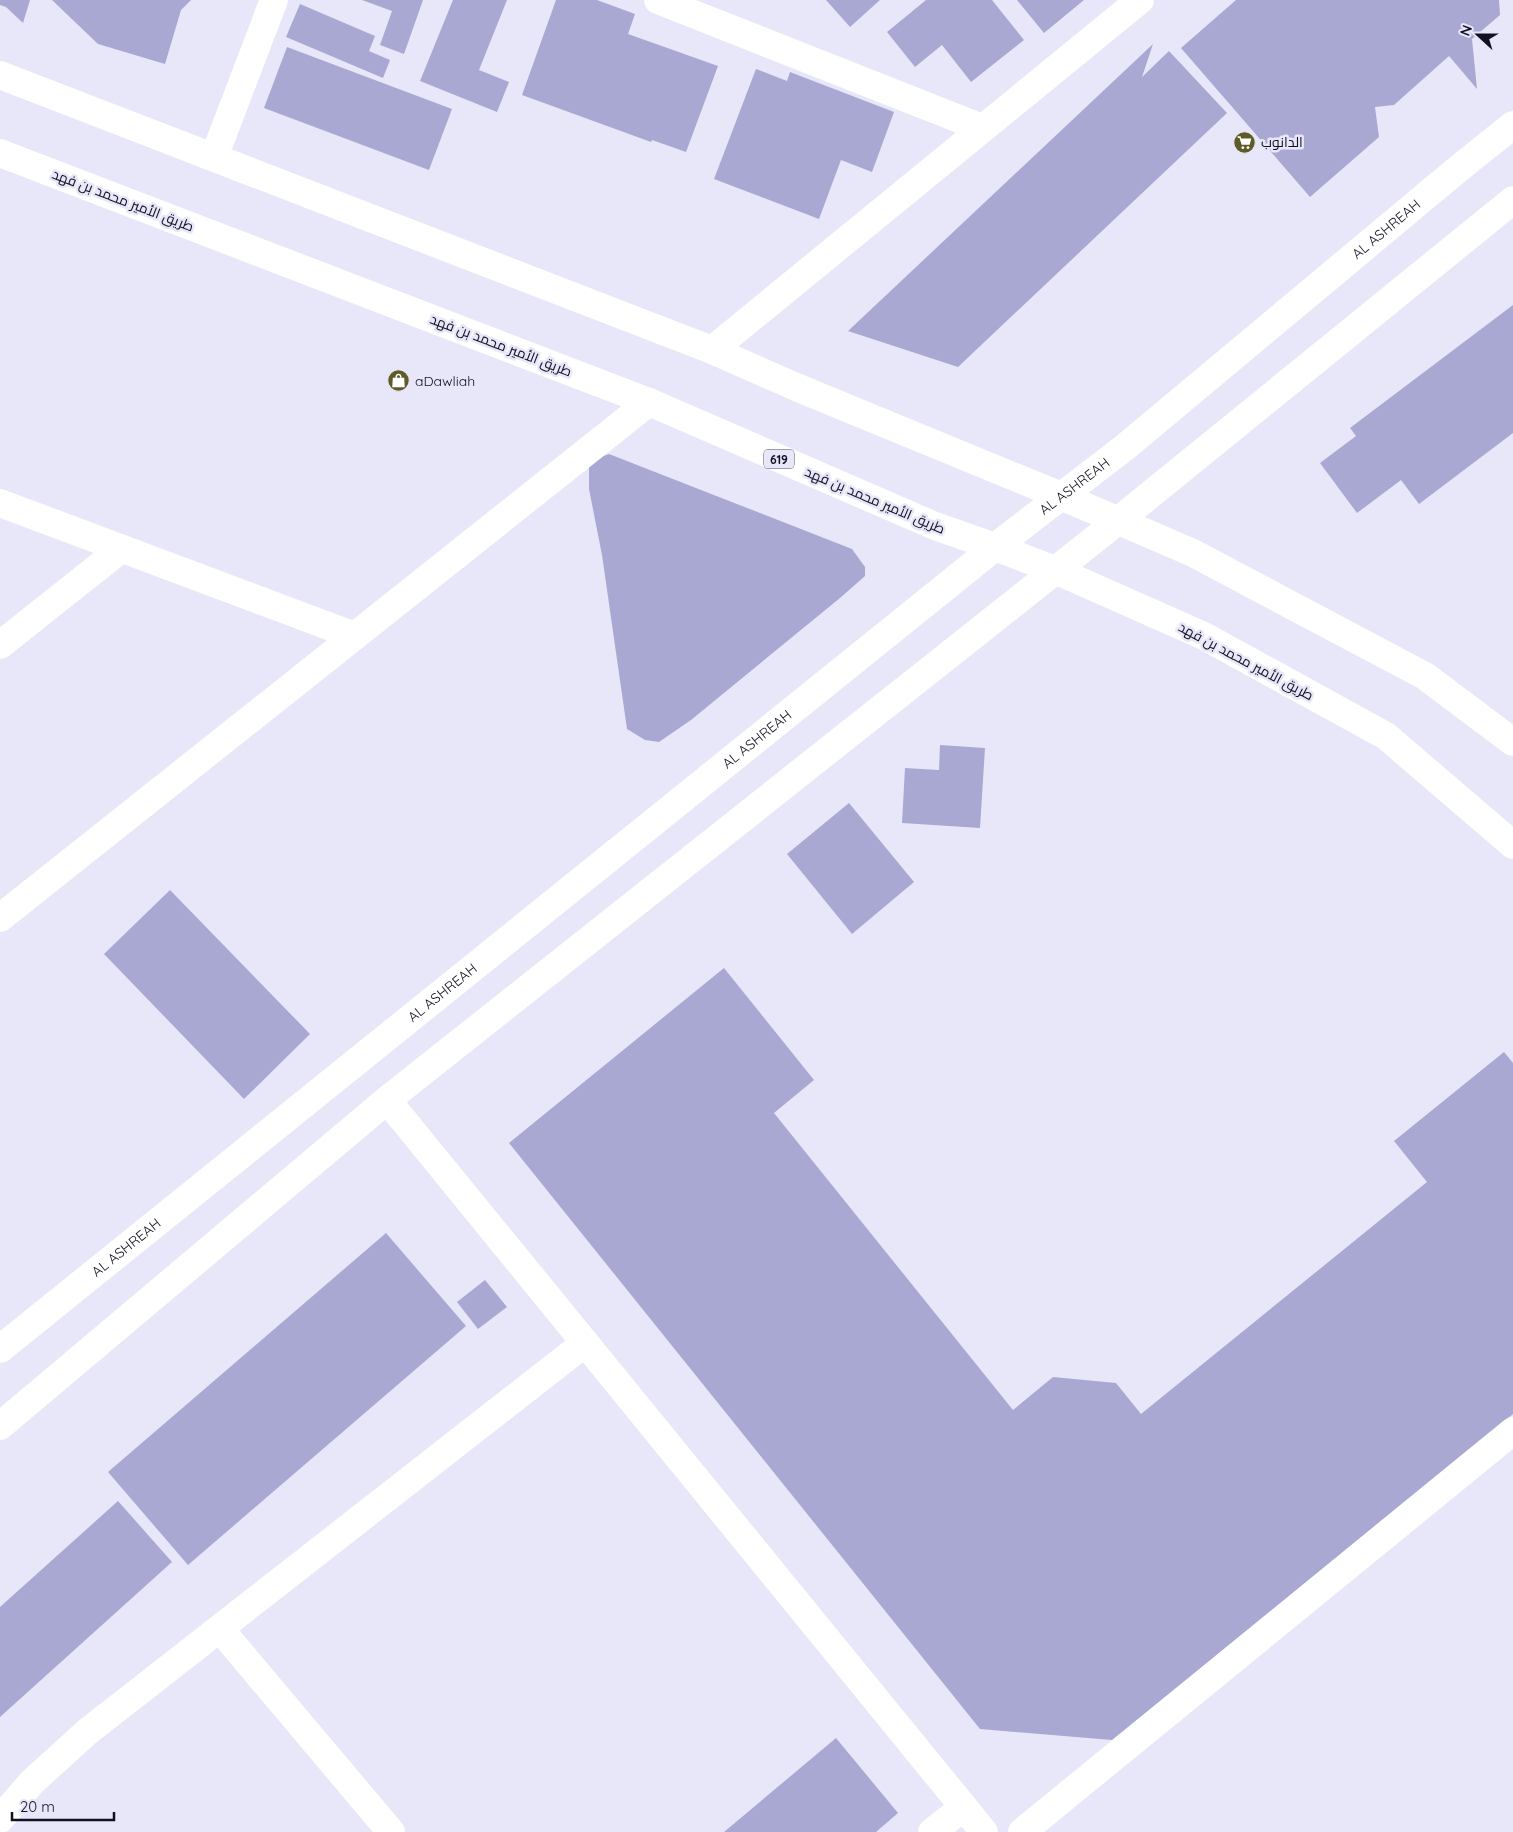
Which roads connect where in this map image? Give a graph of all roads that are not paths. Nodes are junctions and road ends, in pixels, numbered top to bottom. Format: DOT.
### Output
graph roads {
  1 [pos="274,0"];
  2 [pos="658,0"];
  3 [pos="1140,0"];
  4 [pos="0,75"];
  5 [pos="1513,125"];
  6 [pos="982,128"];
  7 [pos="0,153"];
  8 [pos="214,157"];
  9 [pos="1513,200"];
  10 [pos="712,350"];
  11 [pos="649,402"];
  12 [pos="1061,496"];
  13 [pos="0,504"];
  14 [pos="1119,520"];
  15 [pos="995,547"];
  16 [pos="120,548"];
  17 [pos="1055,570"];
  18 [pos="355,636"];
  19 [pos="0,645"];
  20 [pos="1513,742"];
  21 [pos="1513,845"];
  22 [pos="0,918"];
  23 [pos="387,1100"];
  24 [pos="585,1343"];
  25 [pos="0,1349"];
  26 [pos="0,1426"];
  27 [pos="1513,1432"];
  28 [pos="220,1629"];
  29 [pos="964,1807"];
  30 [pos="0,1820"];
  31 [pos="391,1832"];
  32 [pos="932,1832"];
  33 [pos="984,1832"];
  34 [pos="1022,1832"];
  1 -- 8 [label="main road"];
  2 -- 6 [label="main road"];
  3 -- 6 [label="main road"];
  4 -- 8 [label="main road"];
  5 -- 12 [label="main road, AL ASHREAH"];
  6 -- 10 [label="main road"];
  7 -- 11 [label="main road, طريق الأمير محمد بن فهد / 619"];
  8 -- 10 [label="main road"];
  9 -- 14 [label="main road"];
  10 -- 12 [label="main road"];
  11 -- 15 [label="main road, طريق الأمير محمد بن فهد / 619"];
  11 -- 18 [label="main road"];
  12 -- 14 [label="main road"];
  12 -- 15 [label="main road, AL ASHREAH"];
  13 -- 16 [label="main road"];
  14 -- 17 [label="main road"];
  14 -- 20 [label="main road"];
  15 -- 17 [label="main road, طريق الأمير محمد بن فهد / 619"];
  15 -- 25 [label="main road, AL ASHREAH"];
  16 -- 18 [label="main road"];
  16 -- 19 [label="main road"];
  17 -- 21 [label="main road, طريق الأمير محمد بن فهد / 619"];
  17 -- 23 [label="main road"];
  18 -- 22 [label="main road"];
  23 -- 24 [label="main road"];
  23 -- 26 [label="main road"];
  24 -- 28 [label="main road"];
  24 -- 29 [label="main road"];
  27 -- 34 [label="main road"];
  28 -- 30 [label="main road"];
  28 -- 31 [label="main road"];
  29 -- 32 [label="main road"];
  29 -- 33 [label="main road"];
}
